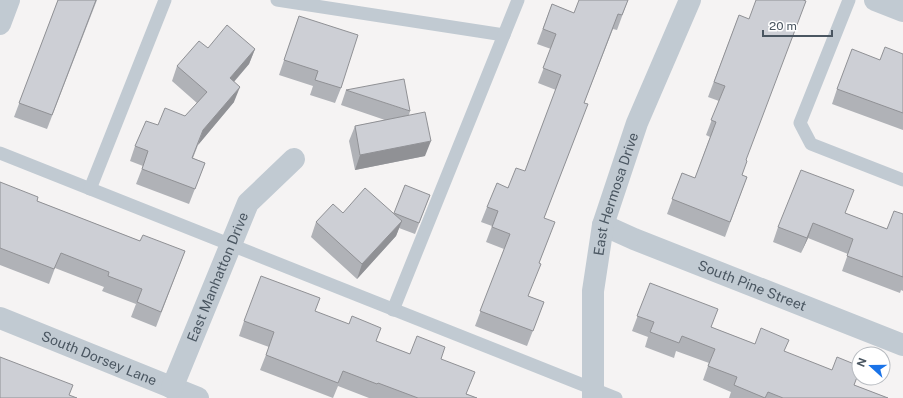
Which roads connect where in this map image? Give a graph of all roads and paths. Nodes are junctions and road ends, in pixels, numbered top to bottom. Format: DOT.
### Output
graph roads {
  1 [pos="9,0"];
  2 [pos="165,0"];
  3 [pos="277,0"];
  4 [pos="518,0"];
  5 [pos="690,0"];
  6 [pos="849,0"];
  7 [pos="875,0"];
  8 [pos="903,11"];
  9 [pos="0,24"];
  10 [pos="504,35"];
  11 [pos="0,153"];
  12 [pos="294,159"];
  13 [pos="903,180"];
  14 [pos="90,189"];
  15 [pos="602,225"];
  16 [pos="231,246"];
  17 [pos="393,310"];
  18 [pos="0,318"];
  19 [pos="903,345"];
  20 [pos="172,388"];
  21 [pos="593,394"];
  22 [pos="198,398"];
  23 [pos="616,398"];
  1 -- 9 [label="street"];
  2 -- 14 [label="lane"];
  3 -- 10 [label="lane"];
  4 -- 10 [label="lane"];
  5 -- 15 [label="street, East Hermosa Drive"];
  6 -- 13 [label="lane"];
  7 -- 8 [label="street"];
  10 -- 17 [label="lane"];
  11 -- 14 [label="lane"];
  12 -- 16 [label="street, East Manhatton Drive"];
  14 -- 16 [label="lane"];
  15 -- 19 [label="street, South Pine Street"];
  15 -- 21 [label="street, East Hermosa Drive"];
  16 -- 17 [label="lane"];
  16 -- 20 [label="street, East Manhatton Drive"];
  17 -- 21 [label="lane"];
  18 -- 20 [label="street, South Dorsey Lane"];
  20 -- 22 [label="street, South Dorsey Lane"];
  21 -- 23 [label="lane"];
}
